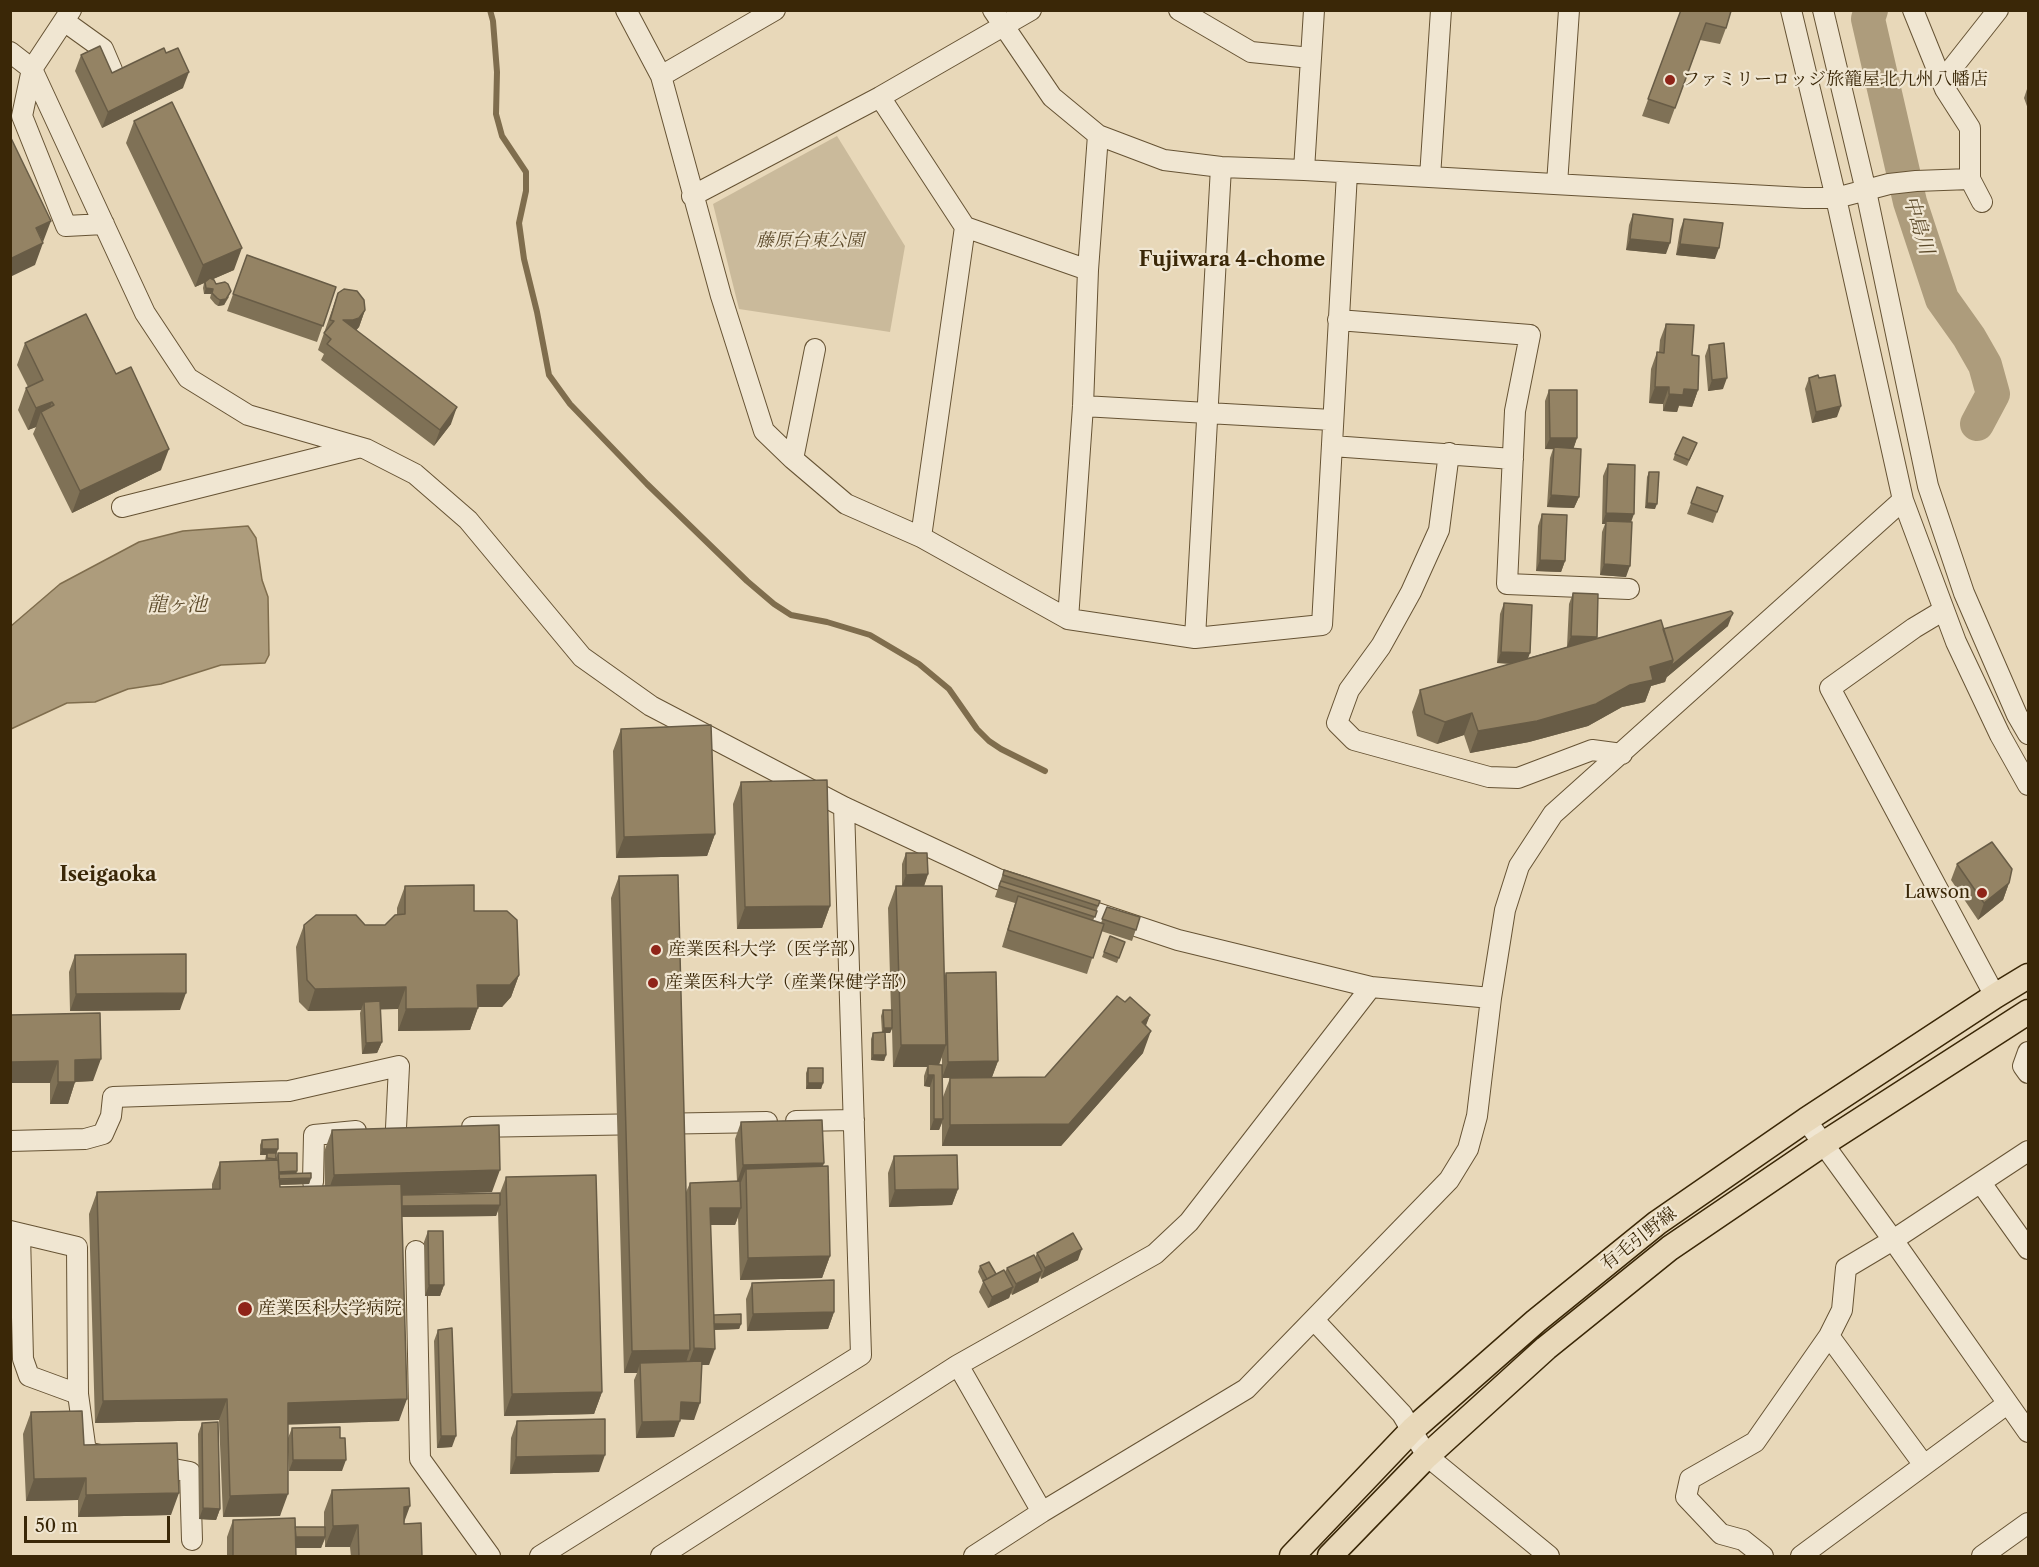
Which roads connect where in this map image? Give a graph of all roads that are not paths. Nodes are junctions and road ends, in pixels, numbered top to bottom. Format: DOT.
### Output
graph roads {
  1 [pos="626,10"];
  2 [pos="775,10"];
  3 [pos="1031,10"];
  4 [pos="1179,10"];
  5 [pos="1314,10"];
  6 [pos="1441,10"];
  7 [pos="1569,10"];
  8 [pos="1791,10"];
  9 [pos="1823,10"];
  10 [pos="1912,10"];
  11 [pos="1998,10"];
  12 [pos="67,16"];
  13 [pos="998,18"];
  14 [pos="10,52"];
  15 [pos="1311,58"];
  16 [pos="32,69"];
  17 [pos="112,70"];
  18 [pos="662,76"];
  19 [pos="1945,89"];
  20 [pos="880,97"];
  21 [pos="1098,135"];
  22 [pos="1221,167"];
  23 [pos="1304,170"];
  24 [pos="1347,173"];
  25 [pos="1430,177"];
  26 [pos="1970,179"];
  27 [pos="1557,184"];
  28 [pos="1866,191"];
  29 [pos="692,196"];
  30 [pos="1836,198"];
  31 [pos="1982,202"];
  32 [pos="104,224"];
  33 [pos="966,227"];
  34 [pos="1088,270"];
  35 [pos="1338,320"];
  36 [pos="815,349"];
  37 [pos="1083,406"];
  38 [pos="1206,413"];
  39 [pos="1332,420"];
  40 [pos="1332,446"];
  41 [pos="360,447"];
  42 [pos="1449,453"];
  43 [pos="793,459"];
  44 [pos="1513,459"];
  45 [pos="1903,500"];
  46 [pos="122,507"];
  47 [pos="921,537"];
  48 [pos="1629,589"];
  49 [pos="1944,610"];
  50 [pos="1068,619"];
  51 [pos="1195,638"];
  52 [pos="2023,713"];
  53 [pos="2028,734"];
  54 [pos="1622,754"];
  55 [pos="2028,784"];
  56 [pos="844,807"];
  57 [pos="2028,976"];
  58 [pos="1371,987"];
  59 [pos="1995,996"];
  60 [pos="1491,998"];
  61 [pos="2028,1012"];
  62 [pos="2028,1052"];
  63 [pos="2028,1073"];
  64 [pos="854,1120"];
  65 [pos="1806,1120"];
  66 [pos="396,1128"];
  67 [pos="418,1128"];
  68 [pos="452,1128"];
  69 [pos="10,1141"];
  70 [pos="1823,1144"];
  71 [pos="2028,1151"];
  72 [pos="313,1182"];
  73 [pos="1981,1183"];
  74 [pos="15,1232"];
  75 [pos="1893,1240"];
  76 [pos="2028,1249"];
  77 [pos="416,1251"];
  78 [pos="1314,1320"];
  79 [pos="1829,1336"];
  80 [pos="958,1365"];
  81 [pos="78,1394"];
  82 [pos="2007,1404"];
  83 [pos="1413,1429"];
  84 [pos="2028,1432"];
  85 [pos="1427,1456"];
  86 [pos="1924,1465"];
  87 [pos="1042,1512"];
  88 [pos="2028,1522"];
  89 [pos="192,1540"];
  90 [pos="490,1557"];
  91 [pos="540,1557"];
  92 [pos="662,1557"];
  93 [pos="974,1557"];
  94 [pos="1292,1557"];
  95 [pos="1330,1557"];
  96 [pos="1549,1557"];
  97 [pos="1763,1557"];
  98 [pos="1801,1557"];
  99 [pos="1982,1557"];
  1 -- 18 [label="street"];
  2 -- 18 [label="street"];
  3 -- 13 [label="street"];
  4 -- 15 [label="street"];
  5 -- 15 [label="street"];
  6 -- 25 [label="street"];
  7 -- 27 [label="street"];
  8 -- 30 [label="street"];
  9 -- 28 [label="street"];
  10 -- 19 [label="street"];
  11 -- 19 [label="street"];
  12 -- 16 [label="street"];
  12 -- 17 [label="street"];
  13 -- 20 [label="street"];
  13 -- 21 [label="street"];
  14 -- 16 [label="street"];
  15 -- 23 [label="street"];
  16 -- 32 [label="street"];
  16 -- 32 [label="street"];
  18 -- 29 [label="street"];
  19 -- 26 [label="street"];
  20 -- 29 [label="street"];
  20 -- 33 [label="street"];
  21 -- 22 [label="street"];
  21 -- 34 [label="street"];
  22 -- 23 [label="street"];
  22 -- 38 [label="street"];
  23 -- 24 [label="street"];
  24 -- 25 [label="street"];
  24 -- 35 [label="street"];
  25 -- 27 [label="street"];
  26 -- 28 [label="street"];
  26 -- 31 [label="street"];
  27 -- 30 [label="street"];
  28 -- 30 [label="street"];
  28 -- 52 [label="street"];
  29 -- 43 [label="street"];
  30 -- 45 [label="street"];
  32 -- 41 [label="street"];
  33 -- 34 [label="street"];
  33 -- 47 [label="street"];
  34 -- 37 [label="street"];
  35 -- 39 [label="street"];
  35 -- 44 [label="street"];
  36 -- 43 [label="street"];
  37 -- 38 [label="street"];
  37 -- 50 [label="street"];
  38 -- 39 [label="street"];
  38 -- 51 [label="street"];
  39 -- 40 [label="street"];
  40 -- 42 [label="street"];
  40 -- 51 [label="street"];
  41 -- 46 [label="street"];
  41 -- 56 [label="street"];
  42 -- 44 [label="street"];
  42 -- 54 [label="street"];
  43 -- 47 [label="street"];
  44 -- 48 [label="street"];
  45 -- 49 [label="street"];
  45 -- 54 [label="street"];
  47 -- 50 [label="street"];
  49 -- 55 [label="street"];
  49 -- 59 [label="street"];
  50 -- 51 [label="street"];
  52 -- 53 [label="street"];
  54 -- 60 [label="street"];
  56 -- 58 [label="street"];
  56 -- 64 [label="street"];
  57 -- 59 [label="main road, 有毛引野線"];
  58 -- 60 [label="street"];
  58 -- 80 [label="street"];
  59 -- 65 [label="main road, 有毛引野線"];
  60 -- 78 [label="street"];
  61 -- 70 [label="main road, 有毛引野線"];
  62 -- 63 [label="street"];
  64 -- 68 [label="street"];
  64 -- 91 [label="street"];
  65 -- 70 [label="street"];
  65 -- 83 [label="main road, 有毛引野線"];
  66 -- 67 [label="street"];
  66 -- 69 [label="street"];
  66 -- 72 [label="street"];
  70 -- 75 [label="street"];
  70 -- 85 [label="main road, 有毛引野線"];
  71 -- 73 [label="street"];
  73 -- 75 [label="street"];
  73 -- 76 [label="street"];
  74 -- 81 [label="street"];
  74 -- 81 [label="street"];
  75 -- 79 [label="street"];
  75 -- 82 [label="street"];
  77 -- 90 [label="street"];
  78 -- 83 [label="street"];
  78 -- 87 [label="street"];
  79 -- 86 [label="street"];
  79 -- 97 [label="street"];
  80 -- 87 [label="street"];
  80 -- 92 [label="street"];
  81 -- 89 [label="street"];
  82 -- 84 [label="street"];
  82 -- 86 [label="street"];
  83 -- 85 [label="street"];
  83 -- 94 [label="main road, 有毛引野線"];
  85 -- 95 [label="main road, 有毛引野線"];
  85 -- 96 [label="street"];
  86 -- 98 [label="street"];
  87 -- 93 [label="street"];
  88 -- 99 [label="street"];
}
